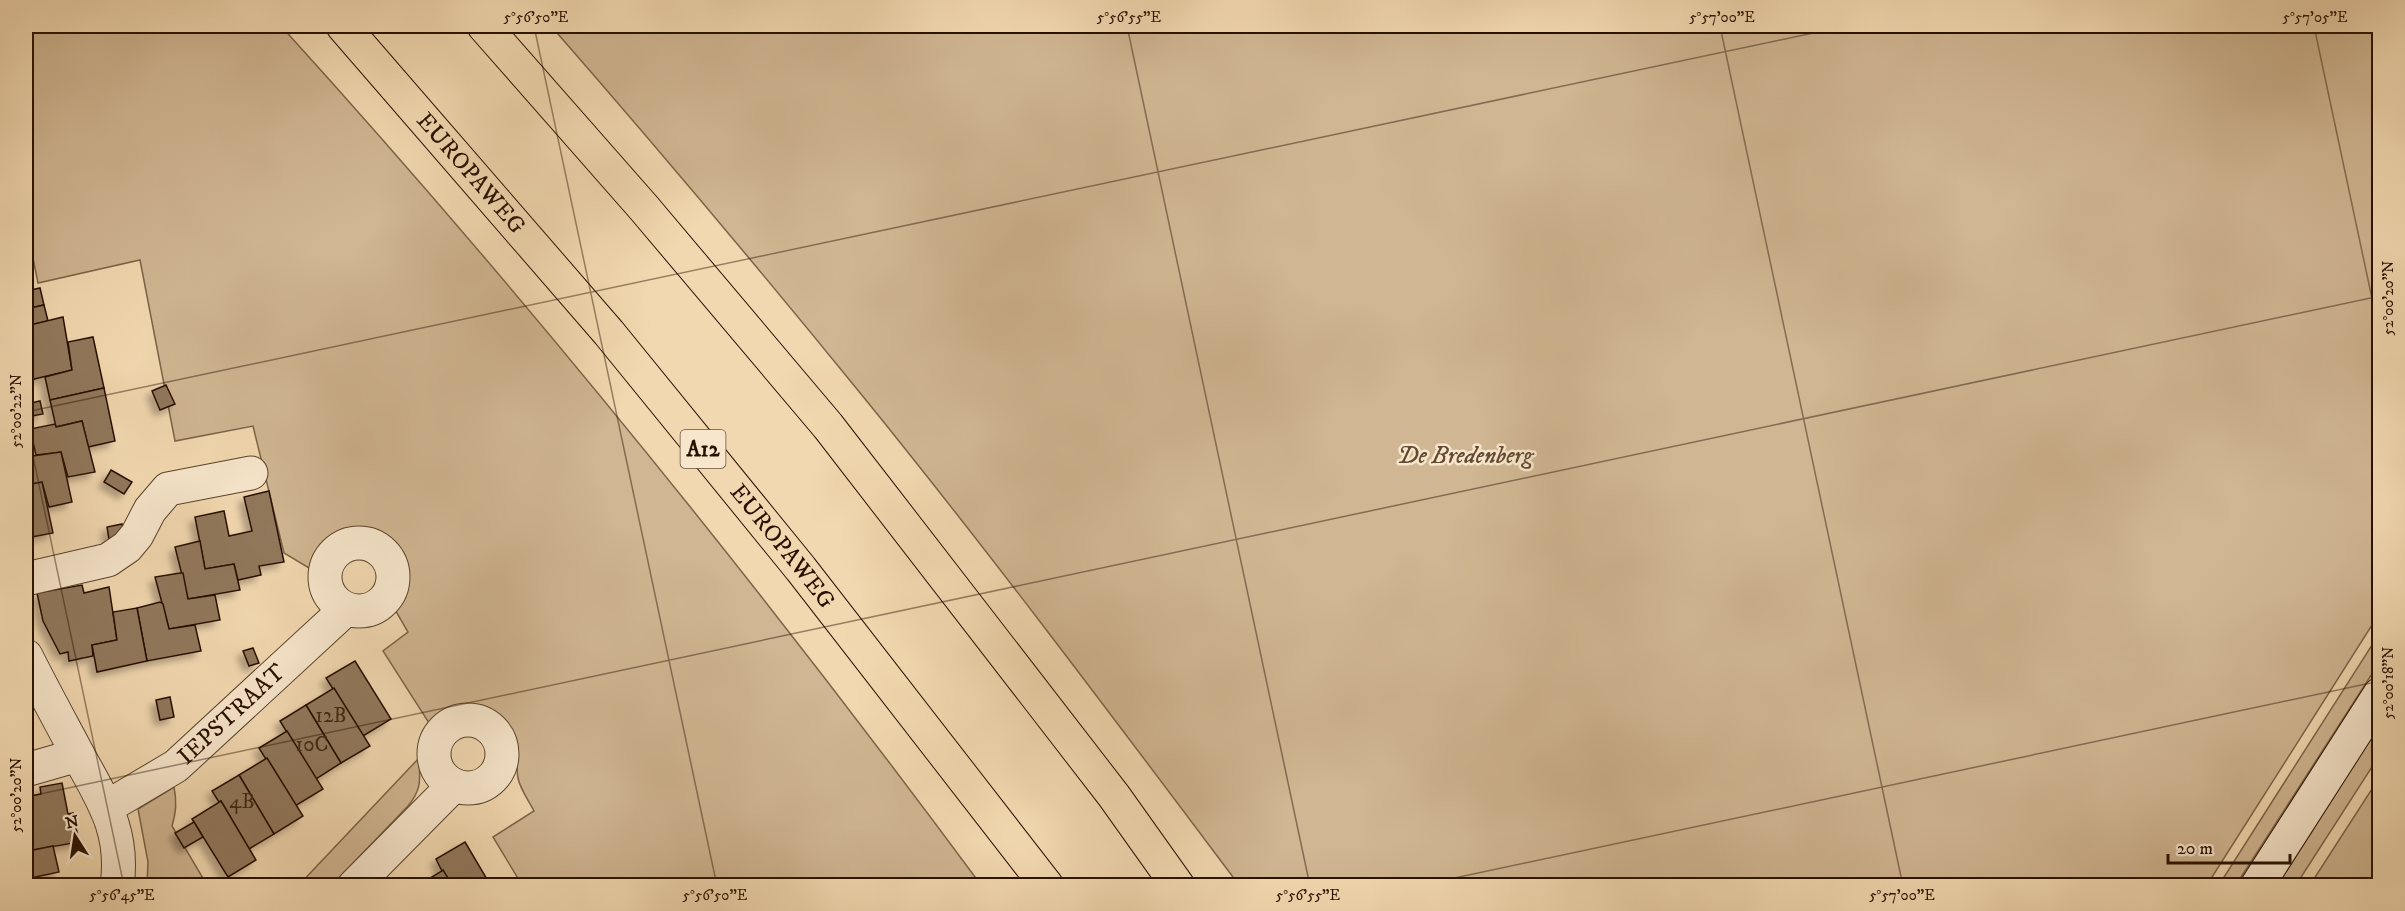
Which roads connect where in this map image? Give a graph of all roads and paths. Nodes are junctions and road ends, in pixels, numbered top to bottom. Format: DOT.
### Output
graph roads {
  1 [pos="343,26"];
  2 [pos="484,26"];
  3 [pos="251,473"];
  4 [pos="26,579"];
  5 [pos="345,609"];
  6 [pos="26,656"];
  7 [pos="2379,694"];
  8 [pos="78,755"];
  9 [pos="26,770"];
  10 [pos="454,785"];
  11 [pos="107,807"];
  12 [pos="117,885"];
  13 [pos="354,885"];
  14 [pos="1047,885"];
  15 [pos="1178,885"];
  16 [pos="2257,885"];
  1 -- 14 [label="highway, EUROPAWEG / A12"];
  2 -- 15 [label="highway"];
  3 -- 4 [label="street"];
  5 -- 11 [label="street, IEPSTRAAT"];
  6 -- 8 [label="street"];
  7 -- 16 [label="street"];
  8 -- 9 [label="street"];
  8 -- 11 [label="street"];
  10 -- 13 [label="street"];
  11 -- 12 [label="street"];
}
